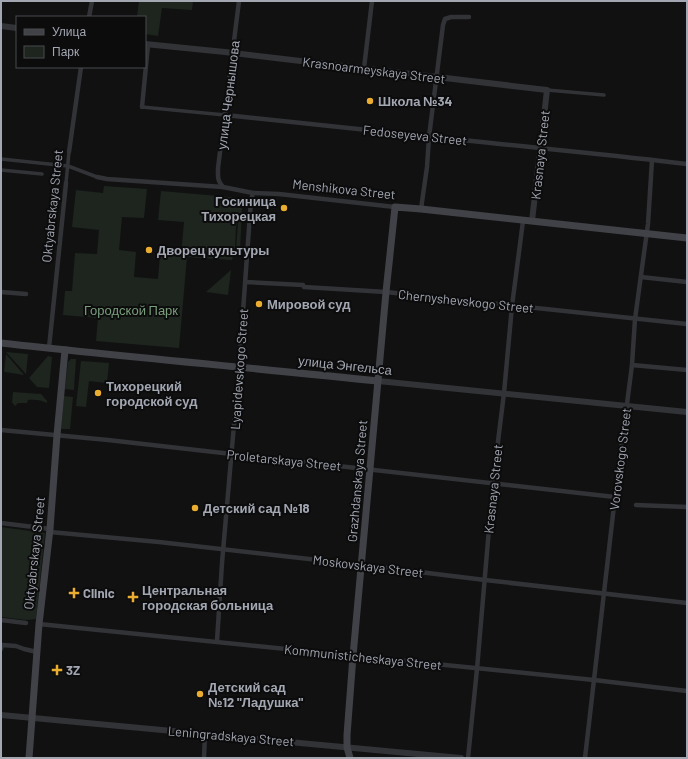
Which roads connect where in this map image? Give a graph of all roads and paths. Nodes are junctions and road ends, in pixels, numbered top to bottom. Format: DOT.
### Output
graph roads {
  1 [pos="92,1"];
  2 [pos="239,1"];
  3 [pos="372,1"];
  4 [pos="89,16"];
  5 [pos="468,16"];
  6 [pos="1,26"];
  7 [pos="16,28"];
  8 [pos="146,44"];
  9 [pos="233,53"];
  10 [pos="81,68"];
  11 [pos="144,68"];
  12 [pos="364,68"];
  13 [pos="437,77"];
  14 [pos="548,90"];
  15 [pos="604,95"];
  16 [pos="142,107"];
  17 [pos="226,115"];
  18 [pos="429,137"];
  19 [pos="541,148"];
  20 [pos="69,152"];
  21 [pos="1,159"];
  22 [pos="652,160"];
  23 [pos="687,164"];
  24 [pos="68,166"];
  25 [pos="1,170"];
  26 [pos="42,174"];
  27 [pos="97,177"];
  28 [pos="66,183"];
  29 [pos="223,187"];
  30 [pos="253,193"];
  31 [pos="395,207"];
  32 [pos="421,209"];
  33 [pos="523,220"];
  34 [pos="532,221"];
  35 [pos="646,234"];
  36 [pos="687,238"];
  37 [pos="641,277"];
  38 [pos="245,282"];
  39 [pos="687,282"];
  40 [pos="1,292"];
  41 [pos="386,292"];
  42 [pos="26,294"];
  43 [pos="512,306"];
  44 [pos="635,319"];
  45 [pos="687,324"];
  46 [pos="1,343"];
  47 [pos="49,348"];
  48 [pos="65,350"];
  49 [pos="632,365"];
  50 [pos="239,367"];
  51 [pos="687,370"];
  52 [pos="378,381"];
  53 [pos="504,393"];
  54 [pos="627,407"];
  55 [pos="687,412"];
  56 [pos="1,430"];
  57 [pos="57,435"];
  58 [pos="232,454"];
  59 [pos="370,470"];
  60 [pos="493,482"];
  61 [pos="615,497"];
  62 [pos="636,505"];
  63 [pos="687,507"];
  64 [pos="1,523"];
  65 [pos="50,530"];
  66 [pos="224,550"];
  67 [pos="362,565"];
  68 [pos="484,580"];
  69 [pos="604,593"];
  70 [pos="687,603"];
  71 [pos="1,620"];
  72 [pos="26,623"];
  73 [pos="39,624"];
  74 [pos="217,641"];
  75 [pos="1,648"];
  76 [pos="37,652"];
  77 [pos="353,656"];
  78 [pos="477,669"];
  79 [pos="594,680"];
  80 [pos="687,691"];
  81 [pos="1,715"];
  82 [pos="32,718"];
  83 [pos="206,734"];
  84 [pos="347,747"];
  85 [pos="29,758"];
  86 [pos="204,758"];
  87 [pos="350,758"];
  88 [pos="462,758"];
  89 [pos="468,758"];
  90 [pos="585,758"];
  1 -- 4 [label="street"];
  2 -- 9 [label="street, улица Чернышова"];
  3 -- 12 [label="street"];
  5 -- 13 [label="street"];
  6 -- 7 [label="street"];
  8 -- 9 [label="street, Krasnoarmeyskaya Street"];
  9 -- 12 [label="street, Krasnoarmeyskaya Street"];
  9 -- 17 [label="street, улица Чернышова"];
  10 -- 20 [label="street, Oktyabrskaya Street"];
  11 -- 16 [label="street"];
  12 -- 13 [label="street, Krasnoarmeyskaya Street"];
  13 -- 14 [label="street, Krasnoarmeyskaya Street"];
  13 -- 18 [label="street"];
  14 -- 15 [label="street, Krasnoarmeyskaya Street"];
  14 -- 19 [label="street, Krasnaya Street"];
  16 -- 17 [label="street, Fedoseyeva Street"];
  17 -- 18 [label="street, Fedoseyeva Street"];
  17 -- 29 [label="street, улица Чернышова"];
  18 -- 19 [label="street, Fedoseyeva Street"];
  18 -- 32 [label="street"];
  19 -- 22 [label="street, Fedoseyeva Street"];
  19 -- 34 [label="street, Krasnaya Street"];
  20 -- 24 [label="street, Oktyabrskaya Street"];
  21 -- 24 [label="street, Menshikova Street"];
  22 -- 23 [label="street, Fedoseyeva Street"];
  22 -- 35 [label="street, Vorovskogo Street"];
  24 -- 27 [label="street, Menshikova Street"];
  24 -- 28 [label="street, Oktyabrskaya Street"];
  25 -- 26 [label="street"];
  27 -- 29 [label="street, Menshikova Street"];
  28 -- 47 [label="street, Oktyabrskaya Street"];
  29 -- 30 [label="street, Menshikova Street"];
  30 -- 31 [label="street, Menshikova Street"];
  30 -- 38 [label="street, Lyapidevskogo Street"];
  31 -- 32 [label="main road, Menshikova Street"];
  31 -- 41 [label="main road, Grazhdanskaya Street"];
  32 -- 33 [label="main road, Menshikova Street"];
  33 -- 34 [label="main road, Menshikova Street"];
  33 -- 43 [label="street, Krasnaya Street"];
  34 -- 35 [label="main road, Menshikova Street"];
  35 -- 36 [label="main road, Menshikova Street"];
  35 -- 37 [label="street, Vorovskogo Street"];
  37 -- 39 [label="street"];
  37 -- 44 [label="street, Vorovskogo Street"];
  38 -- 41 [label="street, Chernyshevskogo Street"];
  38 -- 50 [label="street, Lyapidevskogo Street"];
  40 -- 42 [label="street"];
  41 -- 43 [label="street, Chernyshevskogo Street"];
  41 -- 52 [label="main road, Grazhdanskaya Street"];
  43 -- 44 [label="street, Chernyshevskogo Street"];
  43 -- 53 [label="street, Krasnaya Street"];
  44 -- 45 [label="street, Chernyshevskogo Street"];
  44 -- 49 [label="street, Vorovskogo Street"];
  46 -- 47 [label="main road, улица Энгельса"];
  47 -- 48 [label="main road, улица Энгельса"];
  48 -- 50 [label="main road, улица Энгельса"];
  48 -- 57 [label="main road, Oktyabrskaya Street"];
  49 -- 51 [label="street"];
  49 -- 54 [label="street, Vorovskogo Street"];
  50 -- 52 [label="main road, улица Энгельса"];
  50 -- 58 [label="street, Lyapidevskogo Street"];
  52 -- 53 [label="street, улица Энгельса"];
  52 -- 59 [label="main road, Grazhdanskaya Street"];
  53 -- 54 [label="street, улица Энгельса"];
  53 -- 60 [label="street, Krasnaya Street"];
  54 -- 55 [label="street, улица Энгельса"];
  54 -- 61 [label="street, Vorovskogo Street"];
  56 -- 57 [label="street, Proletarskaya Street"];
  57 -- 58 [label="street, Proletarskaya Street"];
  57 -- 65 [label="main road, Oktyabrskaya Street"];
  58 -- 59 [label="street, Proletarskaya Street"];
  58 -- 66 [label="street, Lyapidevskogo Street"];
  59 -- 60 [label="street, Proletarskaya Street"];
  59 -- 67 [label="main road, Grazhdanskaya Street"];
  60 -- 61 [label="street, Proletarskaya Street"];
  60 -- 68 [label="street, Krasnaya Street"];
  61 -- 69 [label="street, Vorovskogo Street"];
  62 -- 63 [label="street"];
  64 -- 65 [label="street, Moskovskaya Street"];
  65 -- 66 [label="street, Moskovskaya Street"];
  65 -- 73 [label="main road, Oktyabrskaya Street"];
  66 -- 67 [label="street, Moskovskaya Street"];
  66 -- 74 [label="street, Lyapidevskogo Street"];
  67 -- 68 [label="street, Moskovskaya Street"];
  67 -- 77 [label="main road, Grazhdanskaya Street"];
  68 -- 69 [label="street, Moskovskaya Street"];
  68 -- 78 [label="street, Krasnaya Street"];
  69 -- 70 [label="street, Moskovskaya Street"];
  69 -- 79 [label="street, Vorovskogo Street"];
  71 -- 72 [label="street"];
  73 -- 74 [label="street, Kommunisticheskaya Street"];
  73 -- 76 [label="main road, Oktyabrskaya Street"];
  74 -- 77 [label="street, Kommunisticheskaya Street"];
  75 -- 76 [label="street"];
  76 -- 82 [label="main road, Oktyabrskaya Street"];
  77 -- 78 [label="street, Kommunisticheskaya Street"];
  77 -- 84 [label="main road, Grazhdanskaya Street"];
  78 -- 79 [label="street, Kommunisticheskaya Street"];
  78 -- 89 [label="street, Krasnaya Street"];
  79 -- 80 [label="street, Kommunisticheskaya Street"];
  79 -- 90 [label="street, Vorovskogo Street"];
  81 -- 82 [label="street, Leningradskaya Street"];
  82 -- 83 [label="street, Leningradskaya Street"];
  82 -- 85 [label="main road, Oktyabrskaya Street"];
  83 -- 84 [label="street, Leningradskaya Street"];
  83 -- 86 [label="street"];
  84 -- 87 [label="main road, Grazhdanskaya Street"];
  84 -- 88 [label="street, Leningradskaya Street"];
}
